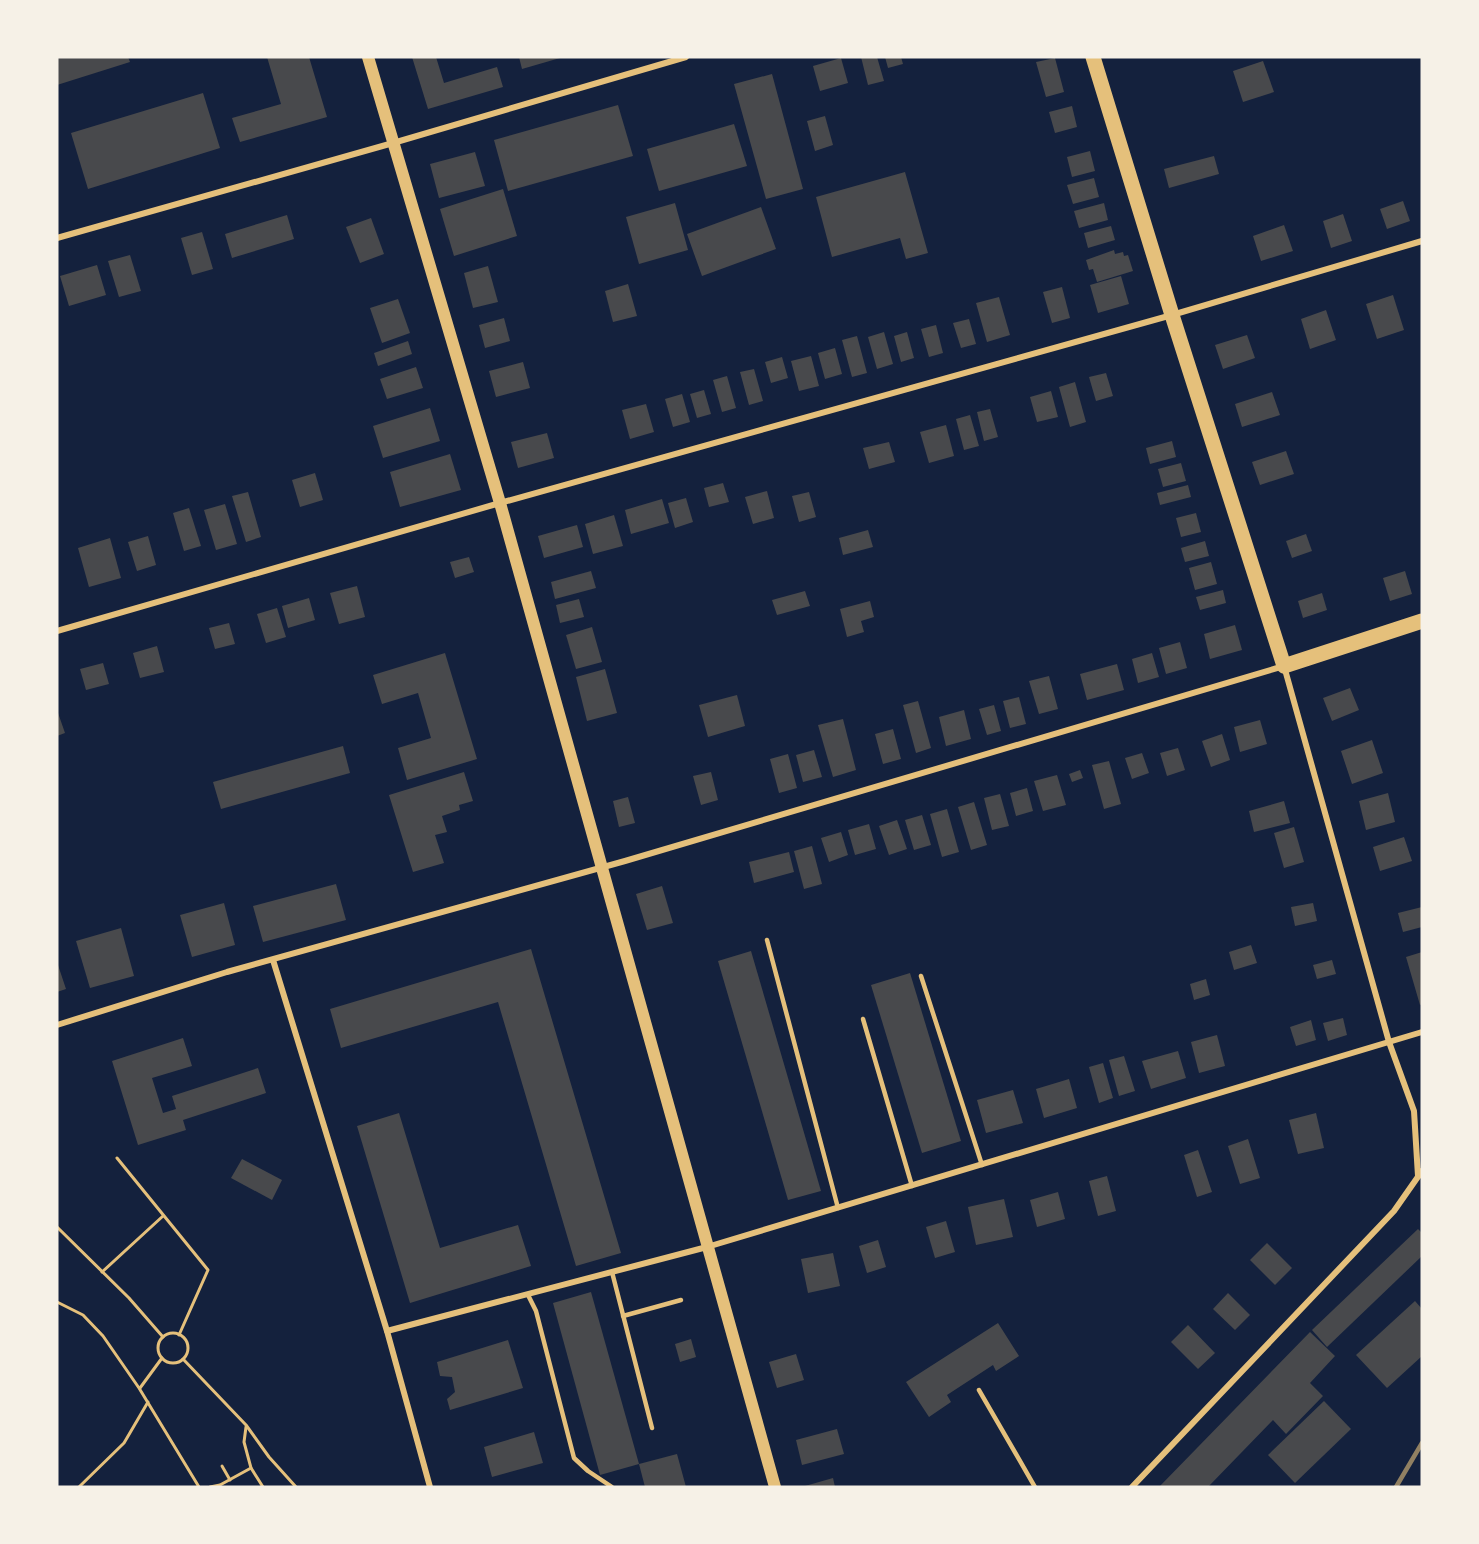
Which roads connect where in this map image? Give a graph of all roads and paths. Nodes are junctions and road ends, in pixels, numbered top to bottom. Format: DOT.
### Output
graph roads {
  1 [pos="368,57"];
  2 [pos="686,57"];
  3 [pos="1093,57"];
  4 [pos="393,143"];
  5 [pos="57,238"];
  6 [pos="1422,241"];
  7 [pos="1172,315"];
  8 [pos="500,503"];
  9 [pos="1422,621"];
  10 [pos="57,631"];
  11 [pos="1284,666"];
  12 [pos="601,867"];
  13 [pos="767,940"];
  14 [pos="273,960"];
  15 [pos="921,976"];
  16 [pos="863,1019"];
  17 [pos="57,1025"];
  18 [pos="1422,1032"];
  19 [pos="1389,1042"];
  20 [pos="117,1158"];
  21 [pos="982,1166"];
  22 [pos="1420,1176"];
  23 [pos="912,1186"];
  24 [pos="838,1208"];
  25 [pos="164,1216"];
  26 [pos="57,1227"];
  27 [pos="707,1247"];
  28 [pos="102,1272"];
  29 [pos="612,1272"];
  30 [pos="528,1294"];
  31 [pos="681,1300"];
  32 [pos="57,1302"];
  33 [pos="623,1316"];
  34 [pos="387,1331"];
  35 [pos="179,1335"];
  36 [pos="163,1337"];
  37 [pos="162,1358"];
  38 [pos="183,1359"];
  39 [pos="140,1389"];
  40 [pos="979,1390"];
  41 [pos="148,1402"];
  42 [pos="246,1425"];
  43 [pos="652,1428"];
  44 [pos="222,1466"];
  45 [pos="251,1468"];
  46 [pos="230,1480"];
  47 [pos="82,1486"];
  48 [pos="199,1487"];
  49 [pos="210,1487"];
  50 [pos="264,1487"];
  51 [pos="296,1487"];
  52 [pos="430,1487"];
  53 [pos="612,1487"];
  54 [pos="775,1487"];
  55 [pos="1035,1487"];
  56 [pos="1132,1487"];
  1 -- 4 [label="main road"];
  2 -- 4 [label="street"];
  3 -- 7 [label="main road"];
  4 -- 5 [label="street"];
  4 -- 8 [label="main road"];
  6 -- 7 [label="street"];
  7 -- 8 [label="street"];
  7 -- 11 [label="main road"];
  8 -- 10 [label="street"];
  8 -- 12 [label="main road"];
  9 -- 11 [label="main road"];
  11 -- 12 [label="street"];
  11 -- 19 [label="street"];
  12 -- 14 [label="street"];
  12 -- 27 [label="main road"];
  13 -- 24 [label="lane"];
  14 -- 17 [label="street"];
  14 -- 34 [label="street"];
  15 -- 21 [label="lane"];
  16 -- 23 [label="lane"];
  18 -- 19 [label="street"];
  19 -- 21 [label="street"];
  19 -- 22 [label="street"];
  20 -- 25 [label="path"];
  21 -- 23 [label="street"];
  22 -- 56 [label="street"];
  23 -- 24 [label="street"];
  24 -- 27 [label="street"];
  25 -- 28 [label="path"];
  25 -- 35 [label="path"];
  26 -- 28 [label="path"];
  27 -- 29 [label="street"];
  27 -- 54 [label="main road"];
  28 -- 36 [label="path"];
  29 -- 30 [label="street"];
  29 -- 33 [label="lane"];
  30 -- 34 [label="street"];
  30 -- 53 [label="lane"];
  31 -- 33 [label="lane"];
  32 -- 39 [label="path"];
  33 -- 43 [label="lane"];
  34 -- 52 [label="street"];
  35 -- 36 [label="path"];
  35 -- 38 [label="path"];
  36 -- 37 [label="path"];
  37 -- 38 [label="path"];
  37 -- 39 [label="path"];
  38 -- 42 [label="path"];
  39 -- 41 [label="path"];
  40 -- 55 [label="lane"];
  41 -- 47 [label="path"];
  41 -- 48 [label="path"];
  42 -- 45 [label="path"];
  42 -- 51 [label="path"];
  44 -- 46 [label="path"];
  45 -- 46 [label="path"];
  45 -- 50 [label="path"];
  46 -- 49 [label="path"];
}
